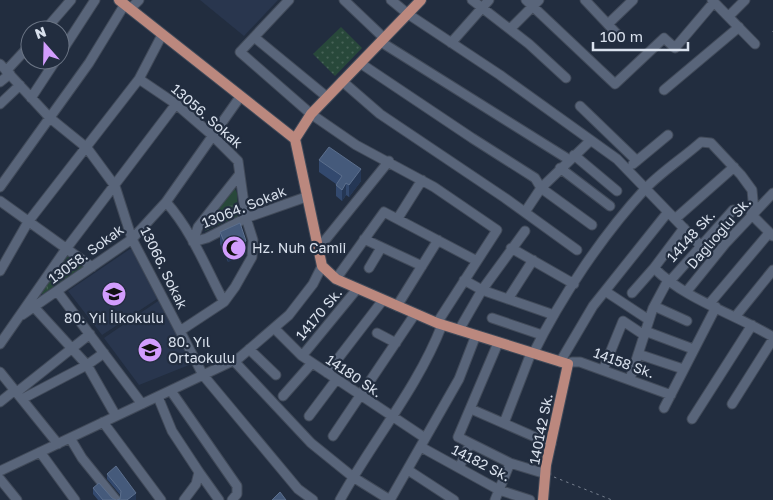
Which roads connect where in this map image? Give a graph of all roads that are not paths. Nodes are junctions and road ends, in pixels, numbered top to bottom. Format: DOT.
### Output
graph roads {
  1 [pos="72,0"];
  2 [pos="95,0"];
  3 [pos="139,0"];
  4 [pos="289,0"];
  5 [pos="344,0"];
  6 [pos="391,0"];
  7 [pos="421,0"];
  8 [pos="472,0"];
  9 [pos="489,0"];
  10 [pos="585,0"];
  11 [pos="633,0"];
  12 [pos="745,0"];
  13 [pos="713,1"];
  14 [pos="533,2"];
  15 [pos="125,4"];
  16 [pos="482,8"];
  17 [pos="408,14"];
  18 [pos="729,16"];
  19 [pos="54,20"];
  20 [pos="608,24"];
  21 [pos="739,27"];
  22 [pos="510,30"];
  23 [pos="617,34"];
  24 [pos="162,35"];
  25 [pos="254,37"];
  26 [pos="70,39"];
  27 [pos="382,40"];
  28 [pos="451,43"];
  29 [pos="755,44"];
  30 [pos="20,55"];
  31 [pos="360,63"];
  32 [pos="5,69"];
  33 [pos="49,70"];
  34 [pos="566,78"];
  35 [pos="139,79"];
  36 [pos="342,81"];
  37 [pos="0,82"];
  38 [pos="20,85"];
  39 [pos="664,90"];
  40 [pos="240,97"];
  41 [pos="327,97"];
  42 [pos="31,98"];
  43 [pos="0,104"];
  44 [pos="176,104"];
  45 [pos="580,106"];
  46 [pos="310,114"];
  47 [pos="50,118"];
  48 [pos="212,135"];
  49 [pos="668,135"];
  50 [pos="294,139"];
  51 [pos="590,141"];
  52 [pos="87,148"];
  53 [pos="571,157"];
  54 [pos="389,161"];
  55 [pos="637,161"];
  56 [pos="734,167"];
  57 [pos="560,168"];
  58 [pos="627,169"];
  59 [pos="239,175"];
  60 [pos="422,180"];
  61 [pos="115,186"];
  62 [pos="0,187"];
  63 [pos="541,188"];
  64 [pos="646,188"];
  65 [pos="616,191"];
  66 [pos="773,194"];
  67 [pos="306,197"];
  68 [pos="0,201"];
  69 [pos="166,202"];
  70 [pos="610,206"];
  71 [pos="733,210"];
  72 [pos="524,212"];
  73 [pos="752,213"];
  74 [pos="672,215"];
  75 [pos="246,218"];
  76 [pos="398,218"];
  77 [pos="28,222"];
  78 [pos="592,225"];
  79 [pos="684,228"];
  80 [pos="525,231"];
  81 [pos="771,235"];
  82 [pos="132,239"];
  83 [pos="364,239"];
  84 [pos="438,240"];
  85 [pos="193,242"];
  86 [pos="701,246"];
  87 [pos="381,248"];
  88 [pos="512,248"];
  89 [pos="66,249"];
  90 [pos="318,249"];
  91 [pos="577,250"];
  92 [pos="533,260"];
  93 [pos="477,261"];
  94 [pos="322,266"];
  95 [pos="422,266"];
  96 [pos="92,268"];
  97 [pos="369,268"];
  98 [pos="654,268"];
  99 [pos="0,270"];
  100 [pos="773,270"];
  101 [pos="336,279"];
  102 [pos="464,280"];
  103 [pos="669,280"];
  104 [pos="574,284"];
  105 [pos="357,289"];
  106 [pos="482,290"];
  107 [pos="57,291"];
  108 [pos="605,291"];
  109 [pos="687,291"];
  110 [pos="632,293"];
  111 [pos="508,299"];
  112 [pos="383,300"];
  113 [pos="224,302"];
  114 [pos="713,305"];
  115 [pos="397,306"];
  116 [pos="654,306"];
  117 [pos="34,307"];
  118 [pos="415,314"];
  119 [pos="22,315"];
  120 [pos="554,315"];
  121 [pos="735,317"];
  122 [pos="492,318"];
  123 [pos="648,320"];
  124 [pos="687,321"];
  125 [pos="439,324"];
  126 [pos="752,325"];
  127 [pos="274,328"];
  128 [pos="459,330"];
  129 [pos="180,331"];
  130 [pos="377,333"];
  131 [pos="644,333"];
  132 [pos="90,334"];
  133 [pos="542,335"];
  134 [pos="476,336"];
  135 [pos="773,338"];
  136 [pos="396,343"];
  137 [pos="498,343"];
  138 [pos="0,344"];
  139 [pos="71,349"];
  140 [pos="249,349"];
  141 [pos="693,349"];
  142 [pos="104,353"];
  143 [pos="532,353"];
  144 [pos="638,354"];
  145 [pos="302,356"];
  146 [pos="234,361"];
  147 [pos="312,363"];
  148 [pos="564,363"];
  149 [pos="87,365"];
  150 [pos="683,369"];
  151 [pos="603,370"];
  152 [pos="0,372"];
  153 [pos="327,373"];
  154 [pos="203,375"];
  155 [pos="276,375"];
  156 [pos="630,379"];
  157 [pos="336,380"];
  158 [pos="171,390"];
  159 [pos="18,394"];
  160 [pos="671,395"];
  161 [pos="283,396"];
  162 [pos="158,397"];
  163 [pos="360,397"];
  164 [pos="0,402"];
  165 [pos="142,404"];
  166 [pos="732,404"];
  167 [pos="664,408"];
  168 [pos="471,409"];
  169 [pos="116,416"];
  170 [pos="308,416"];
  171 [pos="393,418"];
  172 [pos="692,419"];
  173 [pos="103,422"];
  174 [pos="504,423"];
  175 [pos="333,436"];
  176 [pos="70,438"];
  177 [pos="425,438"];
  178 [pos="58,444"];
  179 [pos="470,444"];
  180 [pos="551,444"];
  181 [pos="421,447"];
  182 [pos="40,452"];
  183 [pos="510,463"];
  184 [pos="459,468"];
  185 [pos="408,470"];
  186 [pos="0,471"];
  187 [pos="200,472"];
  188 [pos="546,474"];
  189 [pos="353,477"];
  190 [pos="0,479"];
  191 [pos="499,490"];
  192 [pos="308,498"];
  193 [pos="17,500"];
  194 [pos="75,500"];
  195 [pos="116,500"];
  196 [pos="162,500"];
  197 [pos="184,500"];
  198 [pos="219,500"];
  199 [pos="232,500"];
  200 [pos="340,500"];
  201 [pos="390,500"];
  202 [pos="454,500"];
  203 [pos="494,500"];
  204 [pos="530,500"];
  205 [pos="543,500"];
  1 -- 19 [label="street"];
  2 -- 26 [label="street"];
  3 -- 15 [label="street"];
  4 -- 25 [label="street"];
  5 -- 27 [label="street"];
  6 -- 17 [label="street"];
  7 -- 17 [label="main road"];
  8 -- 16 [label="street"];
  9 -- 16 [label="street"];
  10 -- 20 [label="street"];
  11 -- 20 [label="street"];
  12 -- 18 [label="street"];
  13 -- 14 [label="street"];
  13 -- 18 [label="street"];
  14 -- 22 [label="street"];
  15 -- 24 [label="main road"];
  15 -- 47 [label="street"];
  16 -- 22 [label="street"];
  16 -- 28 [label="street"];
  17 -- 27 [label="main road"];
  17 -- 28 [label="street"];
  18 -- 21 [label="street"];
  20 -- 23 [label="street"];
  21 -- 29 [label="street"];
  21 -- 39 [label="street"];
  22 -- 34 [label="street"];
  24 -- 35 [label="street"];
  24 -- 40 [label="main road"];
  25 -- 41 [label="street"];
  25 -- 46 [label="street"];
  27 -- 31 [label="main road"];
  27 -- 53 [label="street"];
  28 -- 51 [label="street"];
  30 -- 32 [label="street"];
  31 -- 36 [label="main road"];
  31 -- 63 [label="street"];
  32 -- 37 [label="street"];
  32 -- 38 [label="street, 13066. Sokak"];
  33 -- 42 [label="street"];
  35 -- 44 [label="street, 13056. Sokak"];
  35 -- 52 [label="street"];
  36 -- 41 [label="main road"];
  36 -- 72 [label="street"];
  38 -- 42 [label="street, 13066. Sokak"];
  38 -- 43 [label="street"];
  40 -- 48 [label="street, 13058. Sokak"];
  40 -- 50 [label="main road"];
  41 -- 46 [label="main road"];
  42 -- 47 [label="street, 13066. Sokak"];
  44 -- 48 [label="street, 13056. Sokak"];
  44 -- 61 [label="street"];
  45 -- 55 [label="street"];
  46 -- 50 [label="main road"];
  46 -- 54 [label="street"];
  47 -- 52 [label="street, 13066. Sokak"];
  47 -- 62 [label="street"];
  48 -- 59 [label="street, 13056. Sokak"];
  48 -- 69 [label="street, 13058. Sokak"];
  49 -- 55 [label="street"];
  50 -- 67 [label="main road"];
  51 -- 53 [label="street"];
  51 -- 58 [label="street"];
  52 -- 61 [label="street, 13066. Sokak"];
  52 -- 77 [label="street"];
  53 -- 57 [label="street"];
  53 -- 65 [label="street"];
  54 -- 60 [label="street"];
  54 -- 90 [label="street"];
  55 -- 58 [label="street"];
  56 -- 64 [label="street"];
  56 -- 73 [label="street"];
  56 -- 74 [label="street"];
  57 -- 63 [label="street"];
  57 -- 70 [label="street"];
  58 -- 64 [label="street"];
  59 -- 75 [label="street, 13056. Sokak"];
  59 -- 85 [label="street"];
  60 -- 76 [label="street"];
  60 -- 93 [label="street"];
  61 -- 82 [label="street, 13066. Sokak"];
  61 -- 89 [label="street"];
  63 -- 72 [label="street"];
  63 -- 78 [label="street"];
  64 -- 74 [label="street"];
  64 -- 104 [label="street"];
  66 -- 73 [label="street, Dağlıoğlu Sk."];
  67 -- 75 [label="street, 13064. Sokak"];
  67 -- 90 [label="main road"];
  68 -- 77 [label="street"];
  69 -- 82 [label="street, 13058. Sokak"];
  69 -- 85 [label="street"];
  71 -- 86 [label="street, 14148 Sk."];
  72 -- 91 [label="street"];
  73 -- 81 [label="street"];
  73 -- 109 [label="street, Dağlıoğlu Sk."];
  74 -- 79 [label="street"];
  74 -- 108 [label="street"];
  75 -- 85 [label="street, 13064. Sokak"];
  75 -- 113 [label="street, 13056. Sokak"];
  76 -- 83 [label="street"];
  76 -- 84 [label="street"];
  77 -- 89 [label="street"];
  77 -- 99 [label="street"];
  79 -- 86 [label="street"];
  79 -- 98 [label="street"];
  80 -- 88 [label="street"];
  81 -- 114 [label="street"];
  82 -- 96 [label="street, 13058. Sokak"];
  82 -- 129 [label="street, 13066. Sokak"];
  83 -- 87 [label="street"];
  83 -- 101 [label="street"];
  84 -- 93 [label="street"];
  84 -- 95 [label="street"];
  85 -- 113 [label="street"];
  86 -- 103 [label="street, 14148 Sk."];
  87 -- 95 [label="street"];
  87 -- 97 [label="street"];
  88 -- 92 [label="street"];
  88 -- 106 [label="street"];
  89 -- 96 [label="street"];
  89 -- 119 [label="street"];
  90 -- 94 [label="main road"];
  92 -- 104 [label="street"];
  92 -- 111 [label="street"];
  93 -- 102 [label="street"];
  94 -- 101 [label="main road"];
  94 -- 127 [label="street"];
  95 -- 115 [label="street"];
  96 -- 107 [label="street, 13058. Sokak"];
  98 -- 103 [label="street"];
  98 -- 110 [label="street"];
  100 -- 121 [label="street"];
  101 -- 105 [label="main road"];
  102 -- 106 [label="street"];
  102 -- 125 [label="street"];
  103 -- 109 [label="street"];
  103 -- 116 [label="street, 14148 Sk."];
  104 -- 120 [label="street"];
  105 -- 112 [label="main road"];
  105 -- 145 [label="street, 14170 Sk."];
  106 -- 111 [label="street"];
  106 -- 128 [label="street"];
  107 -- 117 [label="street, 13058. Sokak"];
  107 -- 132 [label="street"];
  108 -- 123 [label="street"];
  108 -- 148 [label="street"];
  109 -- 114 [label="street"];
  111 -- 120 [label="street"];
  112 -- 115 [label="main road"];
  112 -- 153 [label="street"];
  113 -- 129 [label="street, 13056. Sokak"];
  114 -- 121 [label="street"];
  114 -- 141 [label="street"];
  115 -- 118 [label="main road"];
  116 -- 123 [label="street, 14148 Sk."];
  116 -- 124 [label="street"];
  117 -- 119 [label="street, 13058. Sokak"];
  117 -- 139 [label="street"];
  118 -- 125 [label="main road"];
  118 -- 136 [label="street"];
  119 -- 138 [label="street"];
  120 -- 133 [label="street"];
  121 -- 126 [label="street"];
  122 -- 133 [label="street"];
  123 -- 131 [label="street, 14148 Sk."];
  125 -- 128 [label="main road"];
  125 -- 171 [label="street"];
  126 -- 135 [label="street"];
  126 -- 172 [label="street"];
  127 -- 140 [label="street"];
  127 -- 145 [label="street, 14180 Sk."];
  128 -- 134 [label="main road"];
  129 -- 154 [label="street, 13066. Sokak"];
  130 -- 136 [label="street"];
  131 -- 141 [label="street"];
  131 -- 144 [label="street, 14148 Sk."];
  131 -- 151 [label="street"];
  132 -- 139 [label="street"];
  132 -- 142 [label="street"];
  133 -- 143 [label="street"];
  134 -- 137 [label="main road"];
  134 -- 177 [label="street"];
  135 -- 166 [label="street"];
  136 -- 163 [label="street"];
  137 -- 143 [label="main road"];
  137 -- 168 [label="street"];
  139 -- 149 [label="street"];
  139 -- 159 [label="street"];
  140 -- 146 [label="street"];
  140 -- 155 [label="street"];
  141 -- 150 [label="street"];
  142 -- 149 [label="street"];
  142 -- 165 [label="street"];
  143 -- 148 [label="main road"];
  143 -- 174 [label="street"];
  144 -- 150 [label="street"];
  144 -- 156 [label="street, 14148 Sk."];
  145 -- 147 [label="street, 14180 Sk."];
  146 -- 154 [label="street"];
  146 -- 189 [label="street"];
  147 -- 153 [label="street, 14180 Sk."];
  147 -- 161 [label="street"];
  148 -- 151 [label="street, 14158 Sk."];
  148 -- 180 [label="main road, 140142 Sk."];
  149 -- 159 [label="street"];
  149 -- 169 [label="street"];
  150 -- 160 [label="street"];
  151 -- 156 [label="street, 14158 Sk."];
  152 -- 159 [label="street"];
  153 -- 157 [label="street, 14180 Sk."];
  154 -- 158 [label="street"];
  154 -- 192 [label="street, 13066. Sokak"];
  156 -- 160 [label="street, 14158 Sk."];
  157 -- 163 [label="street, 14180 Sk."];
  157 -- 170 [label="street"];
  158 -- 162 [label="street"];
  158 -- 199 [label="street"];
  159 -- 164 [label="street"];
  159 -- 178 [label="street"];
  160 -- 167 [label="street"];
  162 -- 165 [label="street"];
  162 -- 187 [label="street"];
  163 -- 171 [label="street, 14180 Sk."];
  163 -- 175 [label="street"];
  165 -- 169 [label="street"];
  168 -- 174 [label="street"];
  168 -- 179 [label="street"];
  169 -- 173 [label="street"];
  171 -- 177 [label="street, 14180 Sk."];
  171 -- 189 [label="street"];
  173 -- 176 [label="street"];
  173 -- 196 [label="street"];
  174 -- 180 [label="street"];
  176 -- 178 [label="street"];
  176 -- 195 [label="street"];
  177 -- 181 [label="street"];
  178 -- 182 [label="street"];
  179 -- 183 [label="street"];
  179 -- 184 [label="street"];
  180 -- 188 [label="main road, 140142 Sk."];
  181 -- 184 [label="street, 14182 Sk."];
  181 -- 185 [label="street"];
  182 -- 186 [label="street"];
  182 -- 194 [label="street"];
  183 -- 188 [label="street"];
  183 -- 191 [label="street"];
  184 -- 191 [label="street, 14182 Sk."];
  185 -- 201 [label="street"];
  185 -- 202 [label="street"];
  187 -- 197 [label="street"];
  187 -- 198 [label="street"];
  188 -- 205 [label="main road, 140142 Sk."];
  189 -- 200 [label="street"];
  189 -- 201 [label="street"];
  190 -- 193 [label="street"];
  191 -- 203 [label="street"];
  191 -- 204 [label="street, 14182 Sk."];
}
